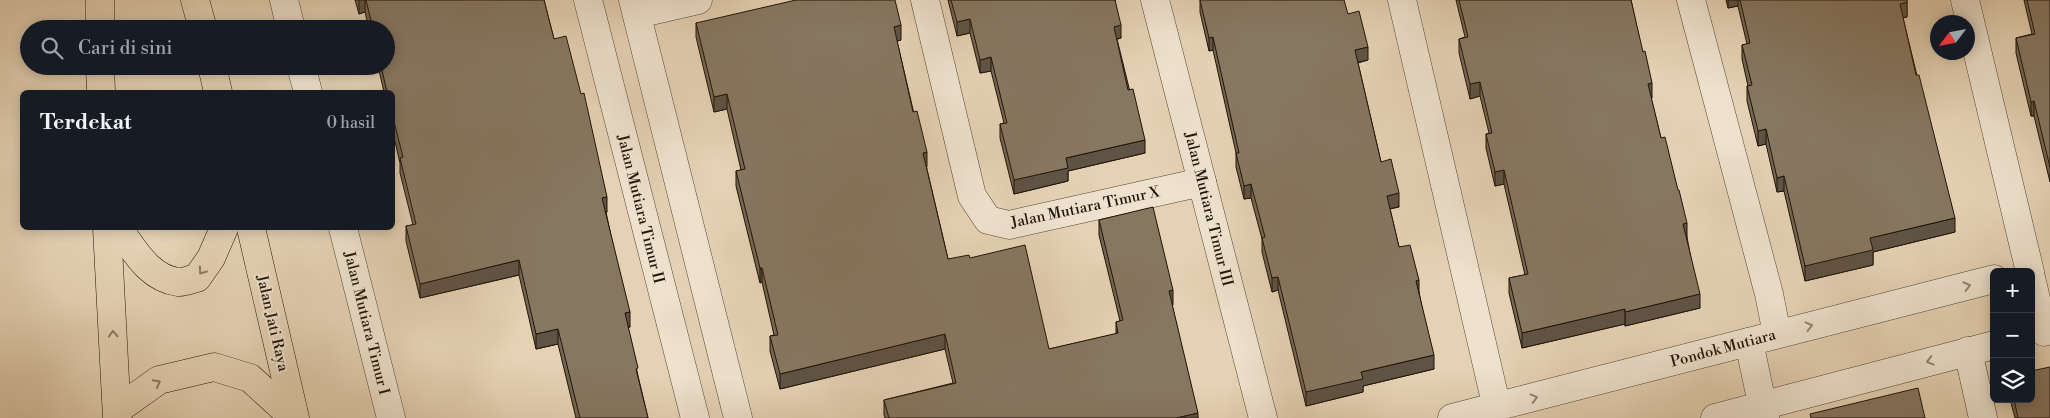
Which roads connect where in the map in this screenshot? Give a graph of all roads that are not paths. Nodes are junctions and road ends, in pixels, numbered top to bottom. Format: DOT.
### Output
graph roads {
  1 [pos="100,0"];
  2 [pos="196,0"];
  3 [pos="284,0"];
  4 [pos="588,0"];
  5 [pos="698,0"];
  6 [pos="925,0"];
  7 [pos="1155,0"];
  8 [pos="1402,0"];
  9 [pos="1691,0"];
  10 [pos="1965,0"];
  11 [pos="635,7"];
  12 [pos="100,20"];
  13 [pos="201,20"];
  14 [pos="290,20"];
  15 [pos="100,75"];
  16 [pos="214,75"];
  17 [pos="303,75"];
  18 [pos="101,90"];
  19 [pos="218,90"];
  20 [pos="307,90"];
  21 [pos="1202,182"];
  22 [pos="107,230"];
  23 [pos="120,230"];
  24 [pos="223,230"];
  25 [pos="251,230"];
  26 [pos="343,230"];
  27 [pos="2031,268"];
  28 [pos="1990,280"];
  29 [pos="2035,290"];
  30 [pos="2042,333"];
  31 [pos="1777,334"];
  32 [pos="1749,342"];
  33 [pos="1981,348"];
  34 [pos="1497,408"];
  35 [pos="1764,412"];
  36 [pos="117,414"];
  37 [pos="294,418"];
  38 [pos="392,418"];
  39 [pos="694,418"];
  40 [pos="738,418"];
  41 [pos="1263,418"];
  42 [pos="1452,418"];
  43 [pos="1715,418"];
  44 [pos="1983,418"];
  1 -- 12 [label="main road"];
  2 -- 13 [label="main road"];
  3 -- 14 [label="street"];
  4 -- 39 [label="street, Jalan Mutiara Timur II"];
  5 -- 11 [label="street"];
  6 -- 21 [label="street, Jalan Mutiara Timur X"];
  7 -- 21 [label="street, Jalan Mutiara Timur III"];
  8 -- 34 [label="street"];
  9 -- 31 [label="street"];
  10 -- 27 [label="street"];
  11 -- 40 [label="street"];
  15 -- 18 [label="main road"];
  16 -- 19 [label="main road"];
  17 -- 20 [label="street"];
  21 -- 41 [label="street, Jalan Mutiara Timur III"];
  36 -- 22 [label="main road, one-way"];
  24 -- 23 [label="main road, one-way"];
  25 -- 37 [label="main road, Jalan Jati Raya"];
  26 -- 38 [label="street, Jalan Mutiara Timur I"];
  31 -- 28 [label="street, Pondok Mutiara, one-way"];
  29 -- 30 [label="street"];
  31 -- 32 [label="street, Pondok Mutiara"];
  34 -- 32 [label="street, Pondok Mutiara, one-way"];
  32 -- 35 [label="street"];
  33 -- 35 [label="street, one-way"];
  33 -- 44 [label="street"];
  34 -- 42 [label="street, Pondok Mutiara"];
  35 -- 43 [label="street"];
  36 -- 37 [label="main road, one-way"];
}
